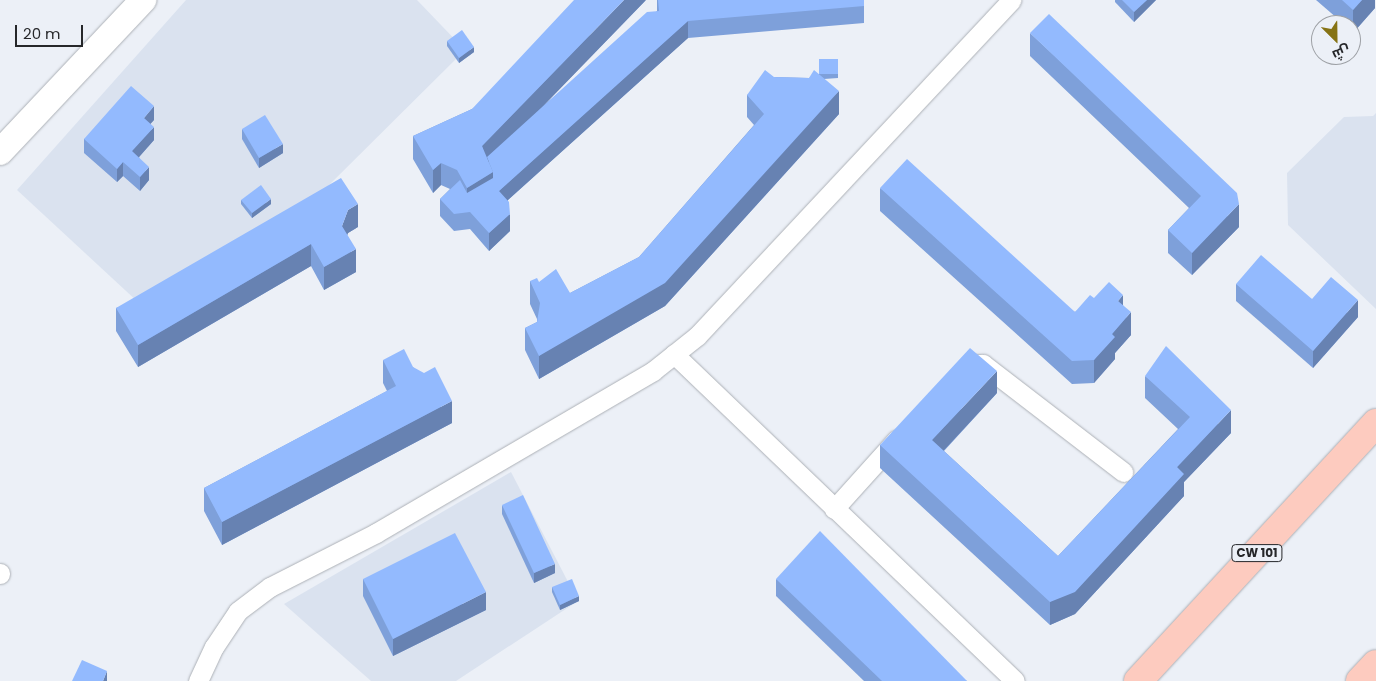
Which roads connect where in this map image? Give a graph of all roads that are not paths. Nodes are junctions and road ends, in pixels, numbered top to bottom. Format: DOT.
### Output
graph roads {
  1 [pos="144,0"];
  2 [pos="1011,0"];
  3 [pos="0,152"];
  4 [pos="674,354"];
  5 [pos="961,368"];
  6 [pos="1376,423"];
  7 [pos="908,428"];
  8 [pos="1122,472"];
  9 [pos="834,509"];
  10 [pos="1376,664"];
  11 [pos="198,681"];
  12 [pos="1016,681"];
  13 [pos="1138,681"];
  14 [pos="1360,681"];
  1 -- 3 [label="street"];
  2 -- 4 [label="street"];
  4 -- 9 [label="street"];
  4 -- 11 [label="street"];
  5 -- 8 [label="street"];
  6 -- 13 [label="main road, CW 101"];
  7 -- 9 [label="street"];
  9 -- 12 [label="street"];
  10 -- 14 [label="main road"];
}
